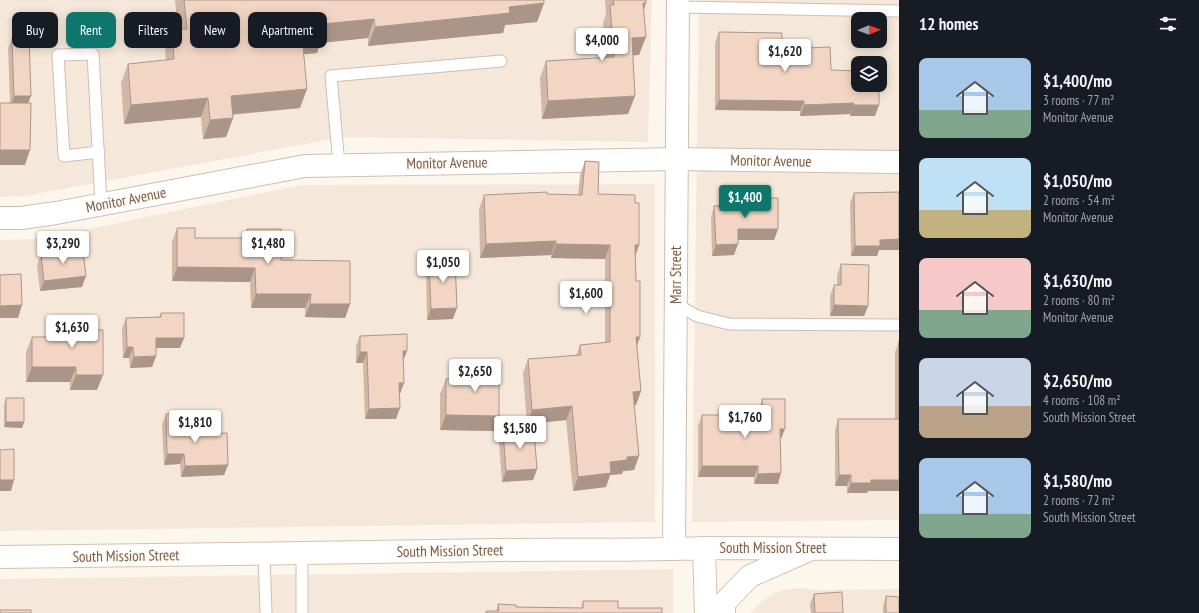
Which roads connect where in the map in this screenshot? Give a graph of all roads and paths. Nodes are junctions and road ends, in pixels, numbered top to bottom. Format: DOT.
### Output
graph roads {
  1 [pos="678,3"];
  2 [pos="899,11"];
  3 [pos="501,61"];
  4 [pos="99,152"];
  5 [pos="677,159"];
  6 [pos="899,162"];
  7 [pos="340,165"];
  8 [pos="101,204"];
  9 [pos="0,218"];
  10 [pos="676,304"];
  11 [pos="899,325"];
  12 [pos="704,548"];
  13 [pos="813,548"];
  14 [pos="674,549"];
  15 [pos="899,549"];
  16 [pos="264,554"];
  17 [pos="302,554"];
  18 [pos="0,557"];
  19 [pos="266,613"];
  20 [pos="302,613"];
  21 [pos="706,613"];
  22 [pos="724,613"];
  1 -- 2 [label="lane"];
  1 -- 5 [label="street, Marr Street"];
  3 -- 7 [label="lane"];
  4 -- 4 [label="lane"];
  4 -- 8 [label="lane"];
  5 -- 6 [label="street, Monitor Avenue"];
  5 -- 7 [label="street, Monitor Avenue"];
  5 -- 10 [label="street, Marr Street"];
  7 -- 8 [label="street, Monitor Avenue"];
  8 -- 9 [label="street, Monitor Avenue"];
  10 -- 11 [label="lane"];
  10 -- 14 [label="street, Marr Street"];
  12 -- 13 [label="street, South Mission Street"];
  12 -- 14 [label="street, South Mission Street"];
  12 -- 21 [label="street"];
  13 -- 15 [label="street, South Mission Street"];
  13 -- 22 [label="street"];
  14 -- 17 [label="street, South Mission Street"];
  16 -- 17 [label="street, South Mission Street"];
  16 -- 18 [label="street, South Mission Street"];
  16 -- 19 [label="lane"];
  17 -- 20 [label="lane"];
}
